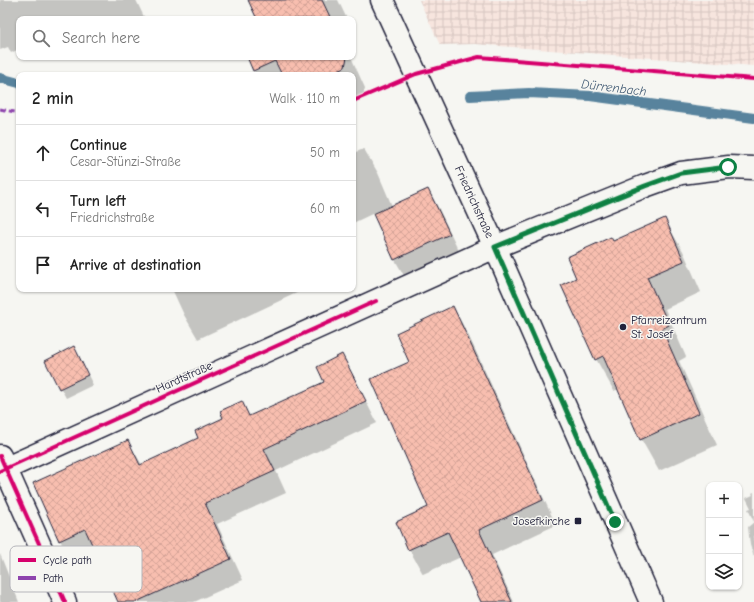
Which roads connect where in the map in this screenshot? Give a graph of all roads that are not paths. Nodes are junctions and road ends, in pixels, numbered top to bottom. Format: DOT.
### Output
graph roads {
  1 [pos="382,0"];
  2 [pos="754,168"];
  3 [pos="495,247"];
  4 [pos="2,465"];
  5 [pos="39,546"];
  6 [pos="60,592"];
  7 [pos="65,602"];
  8 [pos="651,602"];
  1 -- 3 [label="street, Friedrichstraße"];
  2 -- 3 [label="street, Hardtstraße"];
  3 -- 4 [label="street, Hardtstraße"];
  3 -- 8 [label="street, Friedrichstraße"];
  4 -- 5 [label="street"];
  6 -- 7 [label="street"];
}
